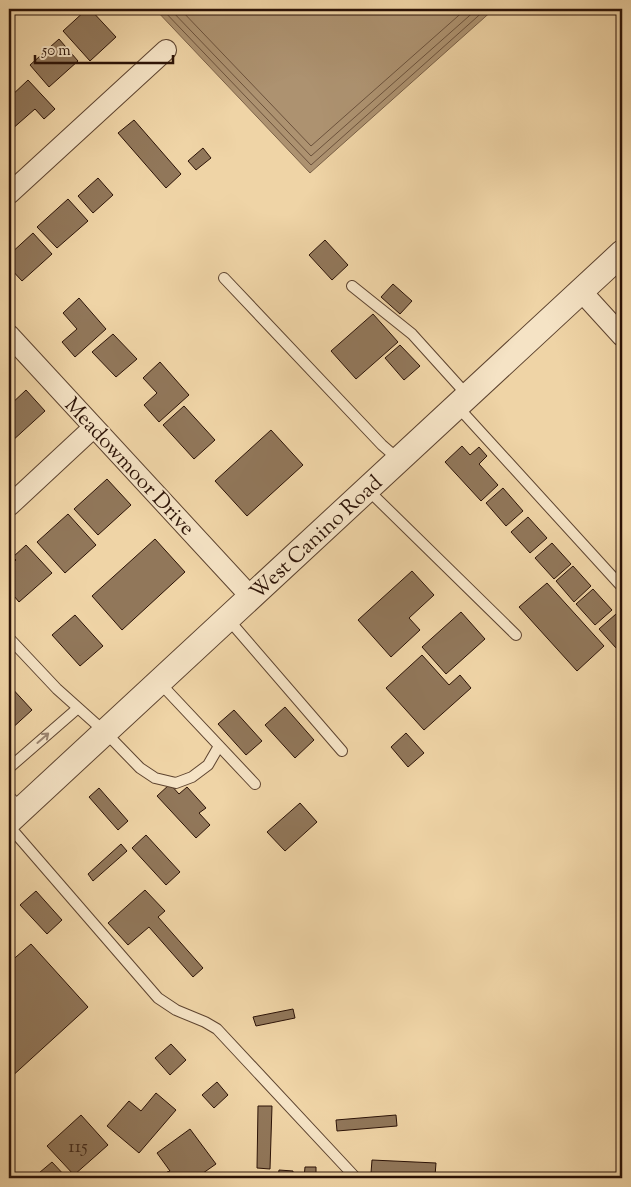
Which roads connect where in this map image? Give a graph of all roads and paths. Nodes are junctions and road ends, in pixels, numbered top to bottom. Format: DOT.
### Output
graph roads {
  1 [pos="166,50"];
  2 [pos="9,194"];
  3 [pos="622,253"];
  4 [pos="224,278"];
  5 [pos="352,286"];
  6 [pos="582,291"];
  7 [pos="9,335"];
  8 [pos="622,336"];
  9 [pos="462,401"];
  10 [pos="94,427"];
  11 [pos="399,460"];
  12 [pos="367,489"];
  13 [pos="9,506"];
  14 [pos="622,587"];
  15 [pos="251,597"];
  16 [pos="228,619"];
  17 [pos="516,635"];
  18 [pos="9,638"];
  19 [pos="159,682"];
  20 [pos="78,708"];
  21 [pos="105,732"];
  22 [pos="219,746"];
  23 [pos="342,751"];
  24 [pos="9,768"];
  25 [pos="255,784"];
  26 [pos="12,813"];
  27 [pos="356,1178"];
  1 -- 2 [label="street"];
  3 -- 6 [label="street, West Canino Road"];
  4 -- 11 [label="lane"];
  5 -- 9 [label="lane"];
  6 -- 8 [label="street"];
  6 -- 9 [label="street, West Canino Road"];
  7 -- 10 [label="street, Meadowmoor Drive"];
  9 -- 11 [label="street, West Canino Road"];
  9 -- 14 [label="lane"];
  10 -- 13 [label="street"];
  10 -- 15 [label="street, Meadowmoor Drive"];
  11 -- 12 [label="street, West Canino Road"];
  12 -- 15 [label="street, West Canino Road"];
  12 -- 17 [label="lane"];
  15 -- 16 [label="street, West Canino Road"];
  16 -- 19 [label="street, West Canino Road"];
  16 -- 23 [label="lane"];
  18 -- 20 [label="lane"];
  19 -- 21 [label="street, West Canino Road"];
  19 -- 22 [label="lane"];
  20 -- 21 [label="lane"];
  24 -- 20 [label="lane, one-way"];
  21 -- 22 [label="lane"];
  21 -- 26 [label="street, West Canino Road"];
  22 -- 25 [label="lane"];
  26 -- 27 [label="lane"];
}
